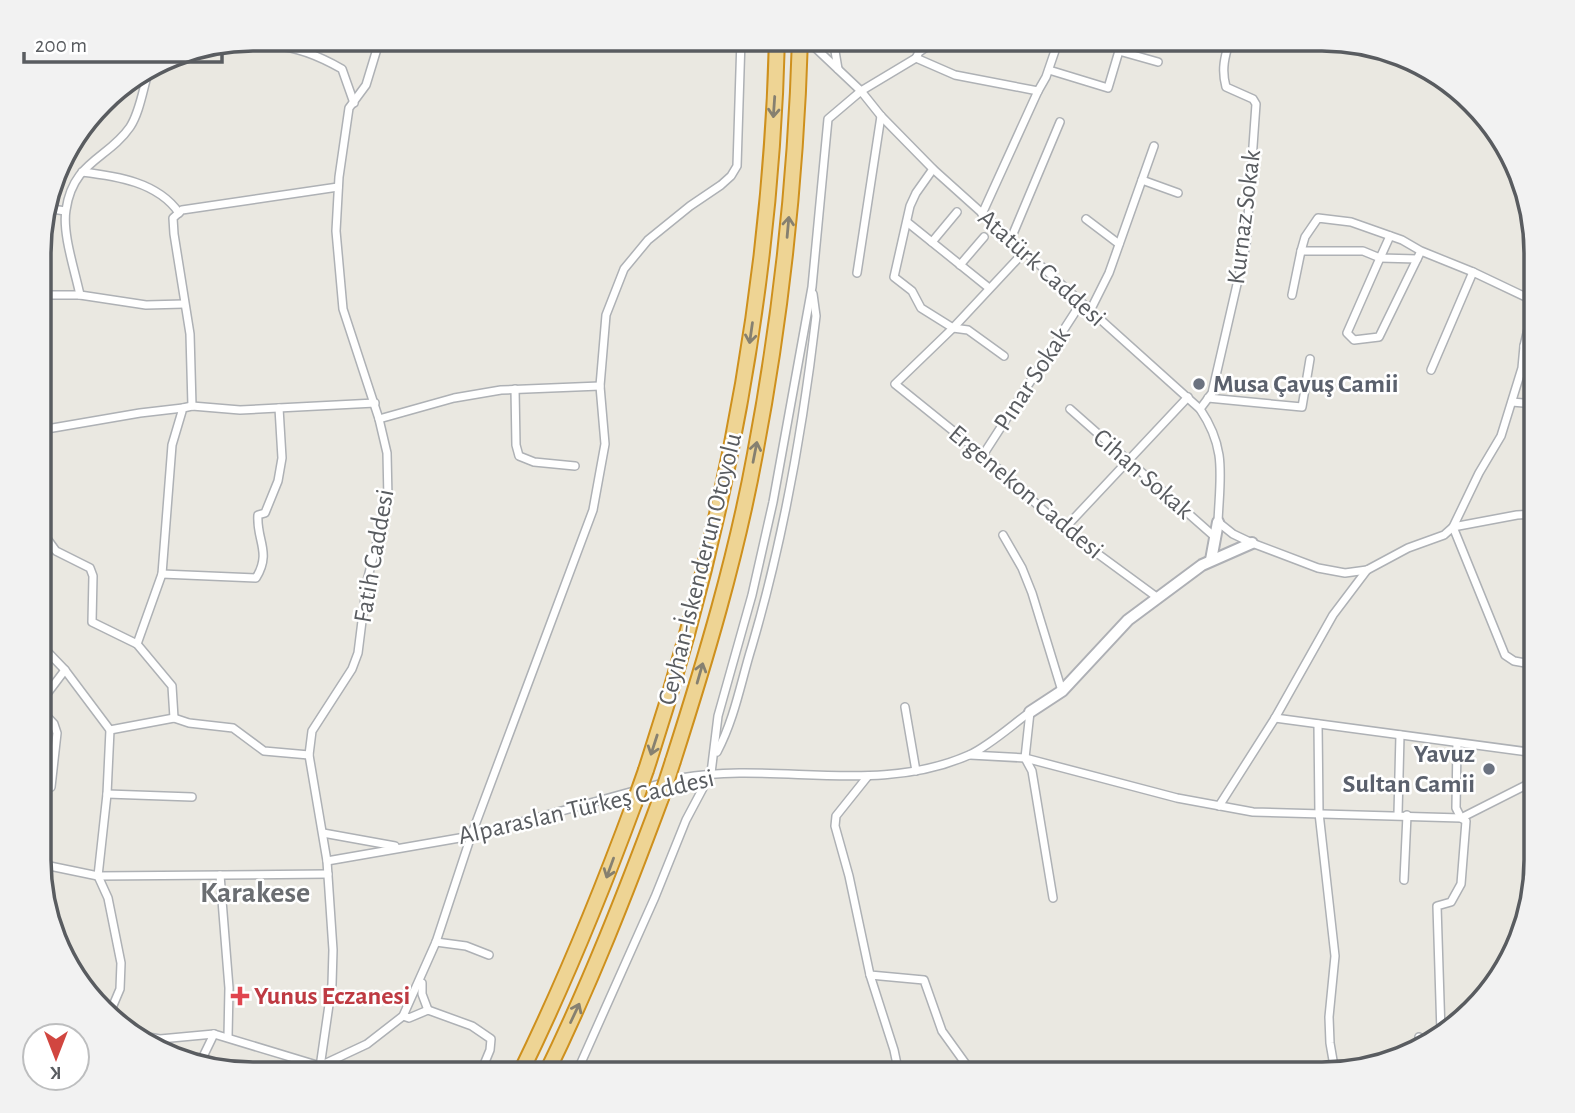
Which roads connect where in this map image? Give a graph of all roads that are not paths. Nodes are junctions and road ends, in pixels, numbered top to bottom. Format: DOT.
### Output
graph roads {
  1 [pos="301,51"];
  2 [pos="376,51"];
  3 [pos="741,51"];
  4 [pos="776,51"];
  5 [pos="801,51"];
  6 [pos="815,51"];
  7 [pos="835,51"];
  8 [pos="924,51"];
  9 [pos="1055,51"];
  10 [pos="1227,51"];
  11 [pos="916,58"];
  12 [pos="1158,62"];
  13 [pos="838,69"];
  14 [pos="1049,70"];
  15 [pos="145,82"];
  16 [pos="861,91"];
  17 [pos="1038,91"];
  18 [pos="355,103"];
  19 [pos="881,116"];
  20 [pos="1060,122"];
  21 [pos="1154,146"];
  22 [pos="933,169"];
  23 [pos="82,172"];
  24 [pos="1142,180"];
  25 [pos="338,187"];
  26 [pos="1178,193"];
  27 [pos="56,210"];
  28 [pos="65,211"];
  29 [pos="957,212"];
  30 [pos="179,213"];
  31 [pos="982,214"];
  32 [pos="1086,219"];
  33 [pos="907,222"];
  34 [pos="1390,236"];
  35 [pos="984,237"];
  36 [pos="1010,240"];
  37 [pos="932,242"];
  38 [pos="1119,244"];
  39 [pos="1301,251"];
  40 [pos="1024,252"];
  41 [pos="1419,255"];
  42 [pos="1381,258"];
  43 [pos="960,265"];
  44 [pos="857,272"];
  45 [pos="1473,272"];
  46 [pos="812,287"];
  47 [pos="989,288"];
  48 [pos="1524,293"];
  49 [pos="51,295"];
  50 [pos="80,295"];
  51 [pos="1292,295"];
  52 [pos="1082,303"];
  53 [pos="184,304"];
  54 [pos="1090,311"];
  55 [pos="953,328"];
  56 [pos="1524,346"];
  57 [pos="1004,356"];
  58 [pos="1310,359"];
  59 [pos="1431,369"];
  60 [pos="600,386"];
  61 [pos="515,389"];
  62 [pos="1188,397"];
  63 [pos="1208,398"];
  64 [pos="1512,402"];
  65 [pos="375,403"];
  66 [pos="1524,403"];
  67 [pos="188,407"];
  68 [pos="279,408"];
  69 [pos="1070,409"];
  70 [pos="1200,409"];
  71 [pos="379,419"];
  72 [pos="51,428"];
  73 [pos="983,455"];
  74 [pos="1128,462"];
  75 [pos="575,466"];
  76 [pos="1524,515"];
  77 [pos="1218,522"];
  78 [pos="1453,527"];
  79 [pos="1064,529"];
  80 [pos="1003,535"];
  81 [pos="1216,538"];
  82 [pos="1252,543"];
  83 [pos="51,544"];
  84 [pos="1212,560"];
  85 [pos="1367,570"];
  86 [pos="162,575"];
  87 [pos="1158,598"];
  88 [pos="137,644"];
  89 [pos="51,655"];
  90 [pos="1524,663"];
  91 [pos="65,670"];
  92 [pos="51,688"];
  93 [pos="1062,691"];
  94 [pos="905,707"];
  95 [pos="1030,712"];
  96 [pos="174,718"];
  97 [pos="1275,718"];
  98 [pos="51,721"];
  99 [pos="1318,724"];
  100 [pos="110,730"];
  101 [pos="1400,735"];
  102 [pos="1457,743"];
  103 [pos="1524,751"];
  104 [pos="309,755"];
  105 [pos="970,755"];
  106 [pos="713,758"];
  107 [pos="1025,758"];
  108 [pos="916,771"];
  109 [pos="711,773"];
  110 [pos="868,776"];
  111 [pos="1524,786"];
  112 [pos="51,787"];
  113 [pos="107,794"];
  114 [pos="192,797"];
  115 [pos="1219,806"];
  116 [pos="1319,813"];
  117 [pos="1398,814"];
  118 [pos="1407,815"];
  119 [pos="1461,818"];
  120 [pos="323,833"];
  121 [pos="471,836"];
  122 [pos="402,848"];
  123 [pos="327,861"];
  124 [pos="51,866"];
  125 [pos="328,874"];
  126 [pos="220,875"];
  127 [pos="97,876"];
  128 [pos="1404,880"];
  129 [pos="1053,898"];
  130 [pos="436,942"];
  131 [pos="489,955"];
  132 [pos="870,975"];
  133 [pos="422,976"];
  134 [pos="113,1006"];
  135 [pos="428,1010"];
  136 [pos="403,1016"];
  137 [pos="1441,1023"];
  138 [pos="214,1034"];
  139 [pos="228,1037"];
  140 [pos="160,1039"];
  141 [pos="204,1056"];
  142 [pos="297,1062"];
  143 [pos="320,1062"];
  144 [pos="334,1062"];
  145 [pos="485,1062"];
  146 [pos="526,1062"];
  147 [pos="552,1062"];
  148 [pos="581,1062"];
  149 [pos="896,1062"];
  150 [pos="964,1062"];
  151 [pos="1333,1062"];
  1 -- 18 [label="street"];
  2 -- 18 [label="street, Fatih Caddesi"];
  3 -- 60 [label="street"];
  4 -- 146 [label="highway, Ceyhan-İskenderun Otoyolu, one-way, bridge"];
  147 -- 5 [label="highway, Ceyhan-İskenderun Otoyolu, one-way, bridge"];
  6 -- 13 [label="street, Atatürk Caddesi"];
  7 -- 13 [label="street"];
  8 -- 11 [label="street"];
  9 -- 14 [label="street"];
  10 -- 63 [label="street, Kurnaz Sokak"];
  11 -- 16 [label="street"];
  11 -- 17 [label="street"];
  12 -- 14 [label="street"];
  13 -- 16 [label="street, Atatürk Caddesi"];
  14 -- 17 [label="street"];
  15 -- 23 [label="street"];
  16 -- 19 [label="street, Atatürk Caddesi"];
  16 -- 46 [label="street"];
  17 -- 31 [label="street"];
  18 -- 25 [label="street, Fatih Caddesi"];
  19 -- 22 [label="street, Atatürk Caddesi"];
  19 -- 44 [label="street"];
  20 -- 36 [label="street"];
  21 -- 24 [label="street"];
  22 -- 31 [label="street, Atatürk Caddesi"];
  22 -- 33 [label="street"];
  23 -- 28 [label="street"];
  23 -- 30 [label="street"];
  24 -- 26 [label="street"];
  24 -- 38 [label="street"];
  25 -- 30 [label="street"];
  25 -- 65 [label="street, Fatih Caddesi"];
  27 -- 28 [label="street"];
  28 -- 50 [label="street"];
  29 -- 37 [label="street"];
  30 -- 53 [label="street"];
  31 -- 36 [label="street, Atatürk Caddesi"];
  32 -- 38 [label="street"];
  33 -- 37 [label="street"];
  33 -- 55 [label="street"];
  34 -- 39 [label="street"];
  34 -- 41 [label="street"];
  34 -- 42 [label="street"];
  35 -- 43 [label="street"];
  36 -- 40 [label="street, Atatürk Caddesi"];
  37 -- 43 [label="street"];
  38 -- 54 [label="street"];
  39 -- 42 [label="street"];
  39 -- 51 [label="street"];
  40 -- 47 [label="street"];
  40 -- 52 [label="street, Atatürk Caddesi"];
  41 -- 42 [label="street"];
  41 -- 42 [label="street"];
  41 -- 45 [label="street"];
  43 -- 47 [label="street"];
  45 -- 48 [label="street"];
  45 -- 59 [label="street"];
  46 -- 106 [label="street"];
  46 -- 106 [label="street"];
  47 -- 55 [label="street"];
  49 -- 50 [label="street"];
  50 -- 53 [label="street"];
  52 -- 54 [label="street, Atatürk Caddesi"];
  52 -- 73 [label="street, Pınar Sokak"];
  53 -- 67 [label="street"];
  54 -- 62 [label="street, Atatürk Caddesi"];
  55 -- 57 [label="street"];
  55 -- 73 [label="street, Ergenekon Caddesi"];
  56 -- 64 [label="street"];
  58 -- 63 [label="street"];
  60 -- 61 [label="street"];
  60 -- 121 [label="street"];
  61 -- 71 [label="street"];
  61 -- 75 [label="street"];
  62 -- 70 [label="street, Atatürk Caddesi"];
  62 -- 74 [label="street"];
  63 -- 70 [label="street, Kurnaz Sokak"];
  64 -- 66 [label="street"];
  64 -- 78 [label="street"];
  65 -- 68 [label="street"];
  65 -- 71 [label="street, Fatih Caddesi"];
  67 -- 68 [label="street"];
  67 -- 72 [label="street"];
  67 -- 86 [label="street"];
  68 -- 86 [label="street"];
  69 -- 74 [label="street, Cihan Sokak"];
  70 -- 77 [label="street, Atatürk Caddesi"];
  71 -- 104 [label="street, Fatih Caddesi"];
  73 -- 79 [label="street, Ergenekon Caddesi"];
  74 -- 79 [label="street"];
  74 -- 81 [label="street, Cihan Sokak"];
  76 -- 78 [label="street"];
  77 -- 81 [label="street"];
  77 -- 82 [label="street"];
  78 -- 85 [label="street"];
  78 -- 90 [label="street"];
  79 -- 87 [label="street, Ergenekon Caddesi"];
  80 -- 93 [label="street"];
  81 -- 84 [label="street"];
  82 -- 84 [label="street"];
  82 -- 85 [label="street"];
  83 -- 88 [label="street"];
  84 -- 87 [label="street"];
  85 -- 97 [label="street"];
  86 -- 88 [label="street"];
  87 -- 93 [label="street"];
  88 -- 96 [label="street"];
  89 -- 91 [label="street"];
  91 -- 92 [label="street"];
  91 -- 100 [label="street"];
  93 -- 95 [label="street"];
  94 -- 108 [label="street"];
  95 -- 105 [label="street"];
  95 -- 107 [label="street"];
  96 -- 100 [label="street"];
  96 -- 104 [label="street"];
  97 -- 99 [label="street"];
  97 -- 115 [label="street"];
  98 -- 112 [label="street"];
  99 -- 101 [label="street"];
  99 -- 116 [label="street"];
  100 -- 113 [label="street"];
  101 -- 102 [label="street"];
  101 -- 117 [label="street"];
  102 -- 103 [label="street"];
  102 -- 119 [label="street"];
  104 -- 120 [label="street, Fatih Caddesi"];
  105 -- 107 [label="street"];
  105 -- 108 [label="street, Alparaslan Türkeş Caddesi"];
  106 -- 109 [label="street"];
  107 -- 115 [label="street"];
  107 -- 129 [label="street"];
  108 -- 110 [label="street, Alparaslan Türkeş Caddesi"];
  109 -- 110 [label="street, Alparaslan Türkeş Caddesi"];
  109 -- 121 [label="street, Alparaslan Türkeş Caddesi"];
  109 -- 148 [label="street"];
  110 -- 132 [label="street"];
  111 -- 119 [label="street"];
  113 -- 114 [label="street"];
  113 -- 127 [label="street"];
  115 -- 116 [label="street"];
  116 -- 117 [label="street"];
  116 -- 151 [label="street"];
  117 -- 118 [label="street"];
  118 -- 119 [label="street"];
  118 -- 128 [label="street"];
  119 -- 137 [label="street"];
  120 -- 122 [label="street"];
  120 -- 123 [label="street, Fatih Caddesi"];
  121 -- 122 [label="street, Alparaslan Türkeş Caddesi"];
  121 -- 130 [label="street"];
  122 -- 123 [label="street, Alparaslan Türkeş Caddesi"];
  123 -- 125 [label="street, Fatih Caddesi"];
  124 -- 127 [label="street"];
  125 -- 126 [label="street"];
  125 -- 143 [label="street, Fatih Caddesi"];
  126 -- 127 [label="street"];
  126 -- 139 [label="street"];
  127 -- 134 [label="street"];
  130 -- 131 [label="street"];
  130 -- 133 [label="street"];
  132 -- 149 [label="street"];
  132 -- 150 [label="street"];
  133 -- 135 [label="street"];
  133 -- 136 [label="street"];
  135 -- 136 [label="street"];
  135 -- 145 [label="street"];
  136 -- 144 [label="street"];
  138 -- 139 [label="street"];
  138 -- 140 [label="street"];
  138 -- 141 [label="street"];
  139 -- 142 [label="street"];
}
